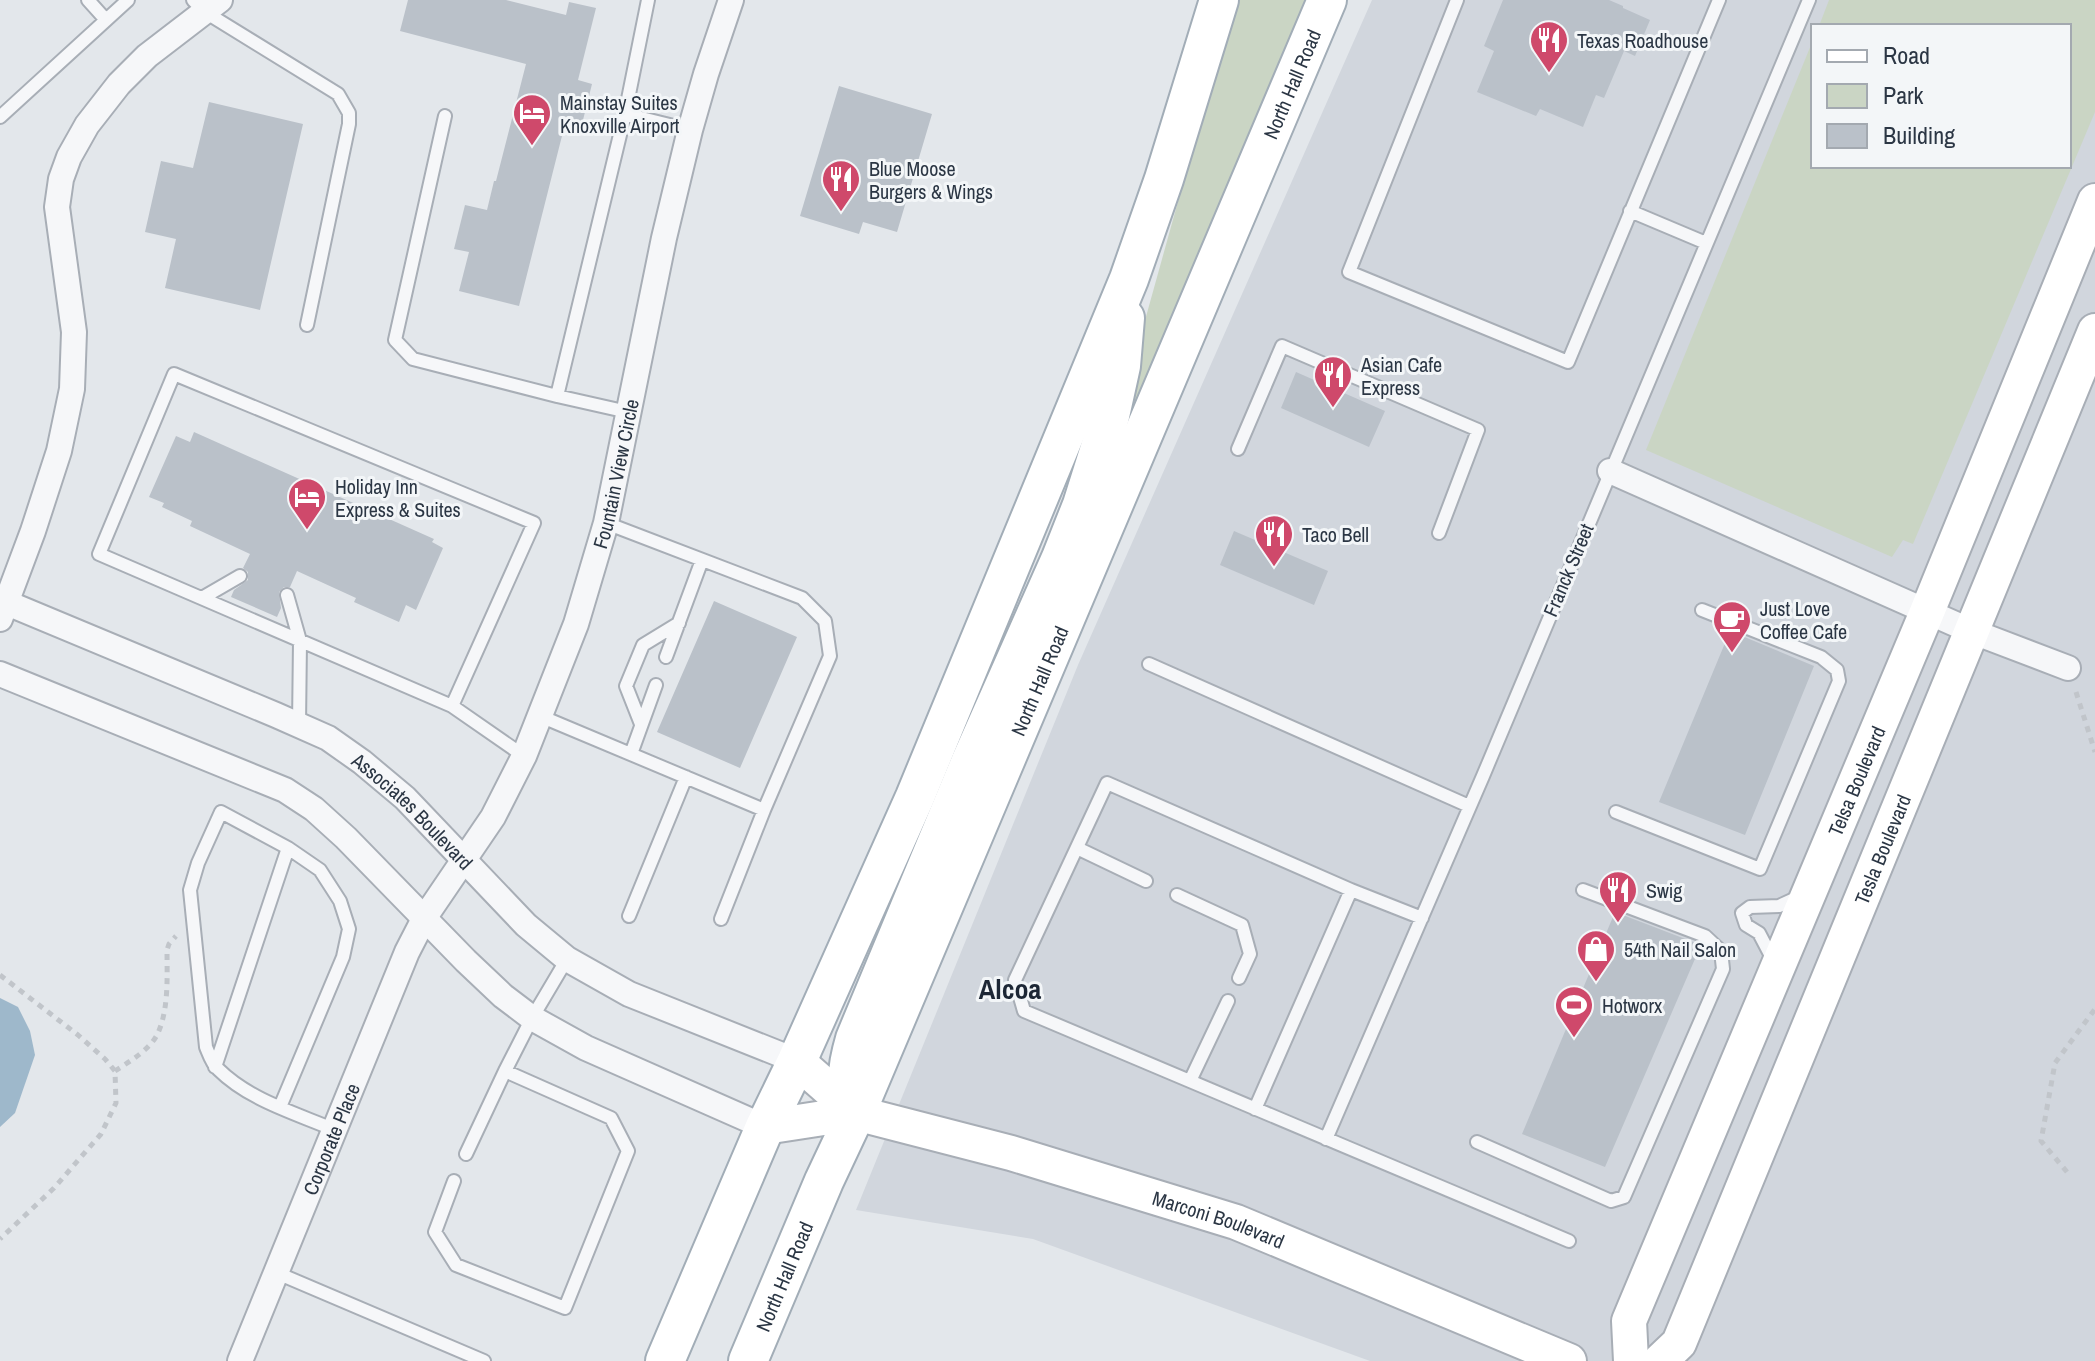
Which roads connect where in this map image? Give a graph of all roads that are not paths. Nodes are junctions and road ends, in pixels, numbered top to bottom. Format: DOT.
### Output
graph roads {
  1 [pos="88,0"];
  2 [pos="128,0"];
  3 [pos="648,0"];
  4 [pos="731,0"];
  5 [pos="1219,0"];
  6 [pos="1327,0"];
  7 [pos="1457,0"];
  8 [pos="1719,0"];
  9 [pos="1809,0"];
  10 [pos="206,4"];
  11 [pos="106,20"];
  12 [pos="625,114"];
  13 [pos="445,116"];
  14 [pos="0,117"];
  15 [pos="690,130"];
  16 [pos="2095,201"];
  17 [pos="1630,211"];
  18 [pos="1706,243"];
  19 [pos="1129,279"];
  20 [pos="307,325"];
  21 [pos="2095,331"];
  22 [pos="557,396"];
  23 [pos="628,412"];
  24 [pos="1238,449"];
  25 [pos="1610,471"];
  26 [pos="606,523"];
  27 [pos="1439,533"];
  28 [pos="702,560"];
  29 [pos="240,576"];
  30 [pos="287,595"];
  31 [pos="202,598"];
  32 [pos="2,607"];
  33 [pos="1702,610"];
  34 [pos="1927,612"];
  35 [pos="679,623"];
  36 [pos="1971,631"];
  37 [pos="300,641"];
  38 [pos="666,657"];
  39 [pos="1149,664"];
  40 [pos="2068,668"];
  41 [pos="0,674"];
  42 [pos="656,685"];
  43 [pos="452,706"];
  44 [pos="540,716"];
  45 [pos="641,724"];
  46 [pos="299,725"];
  47 [pos="631,754"];
  48 [pos="524,756"];
  49 [pos="686,777"];
  50 [pos="1469,806"];
  51 [pos="764,810"];
  52 [pos="1616,812"];
  53 [pos="288,848"];
  54 [pos="1077,848"];
  55 [pos="464,861"];
  56 [pos="1146,881"];
  57 [pos="1351,890"];
  58 [pos="1583,890"];
  59 [pos="1177,895"];
  60 [pos="1804,906"];
  61 [pos="629,916"];
  62 [pos="425,917"];
  63 [pos="1422,918"];
  64 [pos="721,919"];
  65 [pos="567,959"];
  66 [pos="1781,960"];
  67 [pos="1239,978"];
  68 [pos="1228,1001"];
  69 [pos="532,1018"];
  70 [pos="797,1061"];
  71 [pos="215,1067"];
  72 [pos="505,1071"];
  73 [pos="1190,1081"];
  74 [pos="280,1107"];
  75 [pos="1255,1109"];
  76 [pos="856,1113"];
  77 [pos="765,1127"];
  78 [pos="335,1130"];
  79 [pos="1326,1139"];
  80 [pos="1477,1142"];
  81 [pos="466,1154"];
  82 [pos="454,1181"];
  83 [pos="1569,1241"];
  84 [pos="277,1273"];
  85 [pos="240,1361"];
  86 [pos="484,1361"];
  87 [pos="665,1361"];
  88 [pos="748,1361"];
  89 [pos="1569,1361"];
  90 [pos="1631,1361"];
  91 [pos="1660,1361"];
  1 -- 11 [label="lane"];
  2 -- 11 [label="lane"];
  3 -- 12 [label="lane"];
  4 -- 15 [label="street, Fountain View Circle"];
  5 -- 19 [label="main road"];
  6 -- 76 [label="main road, North Hall Road"];
  7 -- 17 [label="lane"];
  8 -- 17 [label="lane"];
  9 -- 18 [label="lane, Franck Street"];
  10 -- 20 [label="lane"];
  10 -- 32 [label="street"];
  11 -- 14 [label="lane"];
  12 -- 15 [label="lane"];
  12 -- 22 [label="lane"];
  13 -- 22 [label="lane"];
  15 -- 23 [label="street, Fountain View Circle"];
  16 -- 34 [label="main road, Telsa Boulevard"];
  17 -- 18 [label="lane"];
  18 -- 25 [label="lane, Franck Street"];
  19 -- 70 [label="main road"];
  19 -- 76 [label="main road"];
  21 -- 36 [label="main road, Tesla Boulevard"];
  22 -- 23 [label="lane"];
  23 -- 26 [label="street, Fountain View Circle"];
  24 -- 27 [label="lane"];
  25 -- 34 [label="street"];
  25 -- 50 [label="lane, Franck Street"];
  26 -- 28 [label="lane"];
  26 -- 44 [label="street, Fountain View Circle"];
  28 -- 35 [label="lane"];
  28 -- 51 [label="lane"];
  29 -- 31 [label="lane"];
  30 -- 37 [label="lane"];
  31 -- 37 [label="lane"];
  31 -- 43 [label="lane"];
  32 -- 46 [label="street, Associates Boulevard"];
  33 -- 52 [label="lane"];
  34 -- 36 [label="street"];
  34 -- 60 [label="main road, Telsa Boulevard"];
  35 -- 38 [label="lane"];
  35 -- 45 [label="lane"];
  36 -- 40 [label="street"];
  36 -- 91 [label="main road, Tesla Boulevard"];
  37 -- 43 [label="lane"];
  37 -- 46 [label="lane"];
  39 -- 50 [label="lane"];
  41 -- 62 [label="street"];
  42 -- 45 [label="lane"];
  43 -- 48 [label="lane"];
  44 -- 47 [label="lane"];
  44 -- 48 [label="street, Fountain View Circle"];
  45 -- 47 [label="lane"];
  46 -- 55 [label="street, Associates Boulevard"];
  47 -- 49 [label="lane"];
  48 -- 55 [label="street, Fountain View Circle"];
  49 -- 51 [label="lane"];
  49 -- 61 [label="lane"];
  50 -- 63 [label="lane, Franck Street"];
  51 -- 64 [label="lane"];
  53 -- 71 [label="lane"];
  53 -- 71 [label="lane"];
  53 -- 74 [label="lane"];
  54 -- 56 [label="lane"];
  54 -- 57 [label="lane"];
  54 -- 73 [label="lane"];
  55 -- 62 [label="street, Fountain View Circle"];
  55 -- 65 [label="street, Associates Boulevard"];
  57 -- 63 [label="lane"];
  57 -- 75 [label="lane"];
  58 -- 80 [label="lane"];
  59 -- 67 [label="lane"];
  60 -- 66 [label="main road, Telsa Boulevard"];
  60 -- 66 [label="lane"];
  62 -- 69 [label="street"];
  62 -- 78 [label="street, Corporate Place"];
  63 -- 79 [label="lane, Franck Street"];
  65 -- 69 [label="lane"];
  65 -- 70 [label="street, Associates Boulevard"];
  66 -- 90 [label="main road, Telsa Boulevard"];
  68 -- 73 [label="lane"];
  69 -- 72 [label="lane"];
  69 -- 77 [label="street"];
  70 -- 76 [label="main road, Marconi Boulevard"];
  70 -- 77 [label="main road"];
  71 -- 74 [label="lane"];
  72 -- 81 [label="lane"];
  72 -- 82 [label="lane"];
  73 -- 75 [label="lane"];
  74 -- 78 [label="lane"];
  75 -- 79 [label="lane"];
  76 -- 77 [label="main road, Marconi Boulevard"];
  76 -- 88 [label="main road, North Hall Road"];
  76 -- 89 [label="main road, Marconi Boulevard"];
  77 -- 87 [label="main road"];
  78 -- 84 [label="street, Corporate Place"];
  79 -- 83 [label="lane"];
  84 -- 85 [label="street, Corporate Place"];
  84 -- 86 [label="lane"];
}
